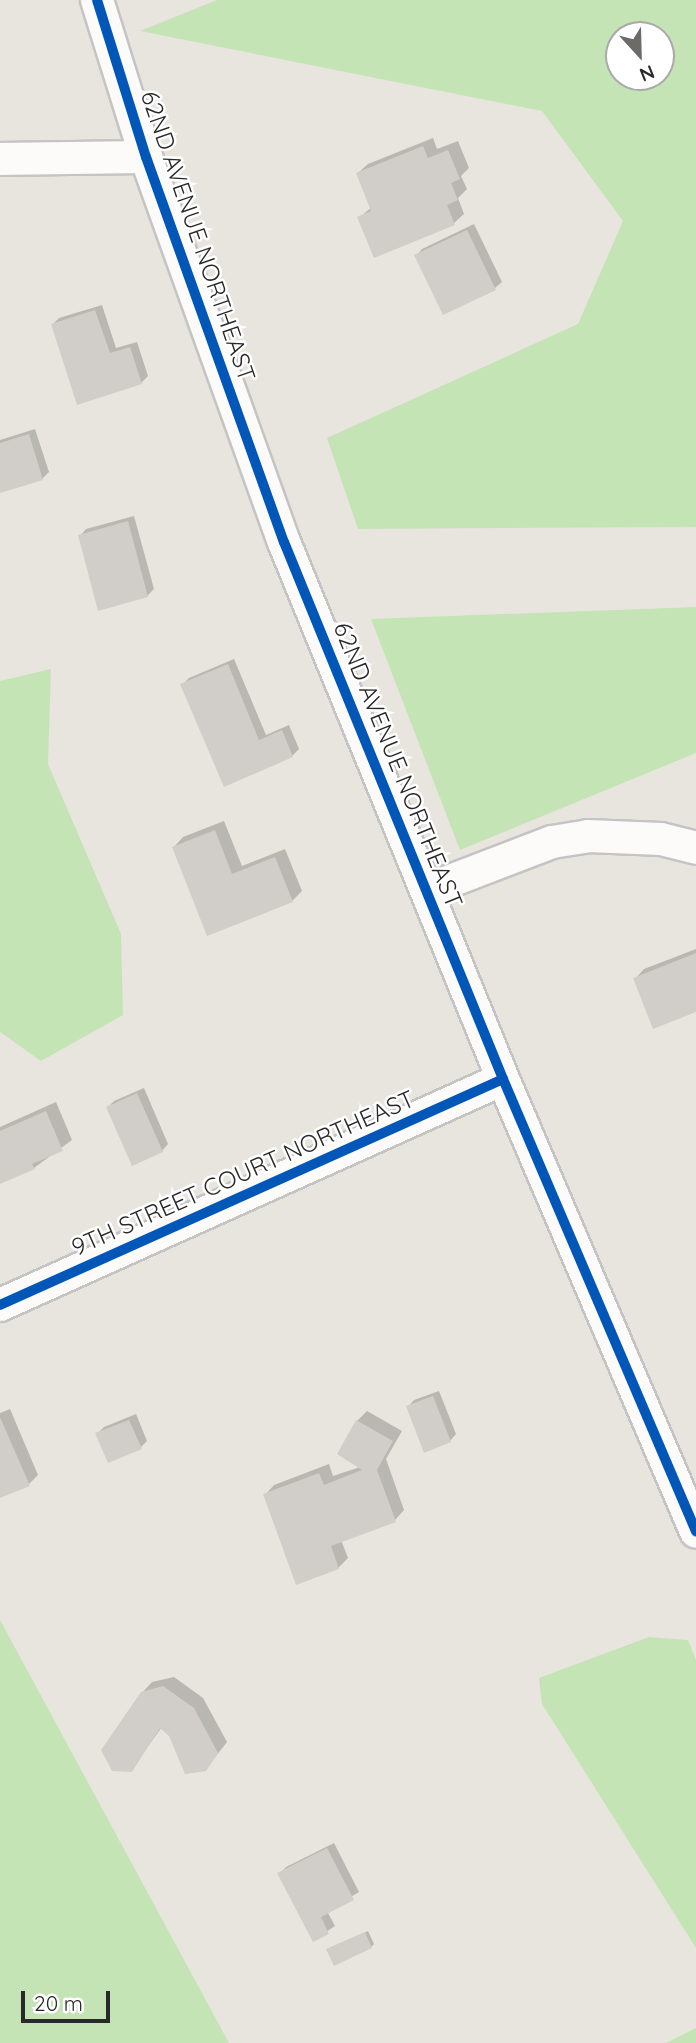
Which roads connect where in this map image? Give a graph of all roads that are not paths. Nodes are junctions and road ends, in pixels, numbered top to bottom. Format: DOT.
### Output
graph roads {
  1 [pos="97,0"];
  2 [pos="146,157"];
  3 [pos="0,159"];
  4 [pos="696,848"];
  5 [pos="427,890"];
  6 [pos="503,1079"];
  7 [pos="0,1305"];
  8 [pos="696,1532"];
  1 -- 2 [label="street, 62ND AVENUE NORTHEAST"];
  2 -- 3 [label="street"];
  2 -- 5 [label="street, 62ND AVENUE NORTHEAST"];
  4 -- 5 [label="street"];
  5 -- 6 [label="street, 62ND AVENUE NORTHEAST"];
  6 -- 7 [label="street, 9TH STREET COURT NORTHEAST"];
  6 -- 8 [label="street, 62ND AVENUE NORTHEAST"];
}
